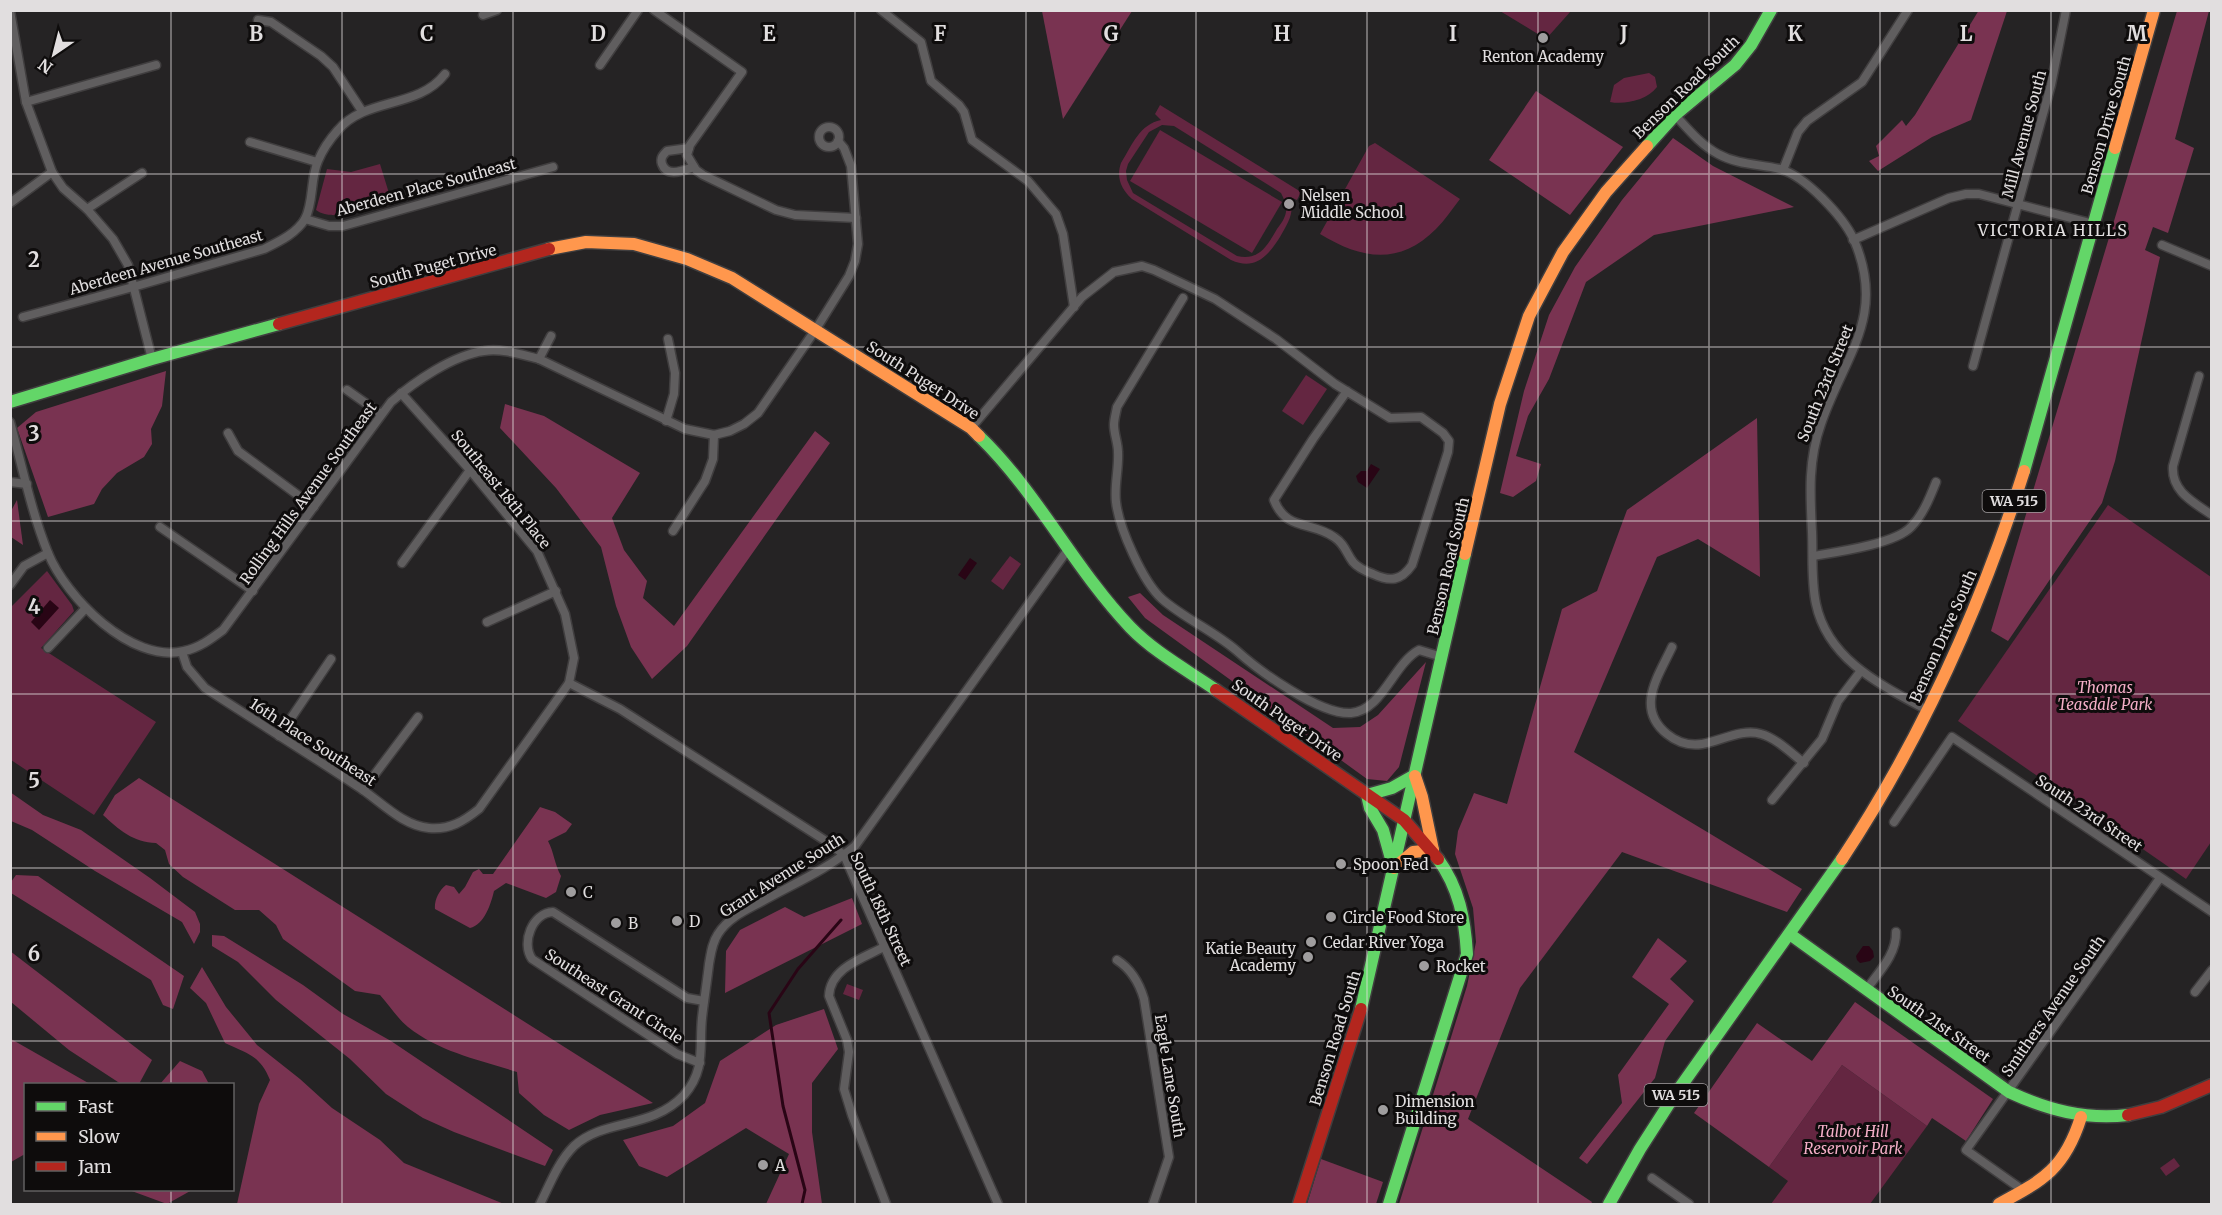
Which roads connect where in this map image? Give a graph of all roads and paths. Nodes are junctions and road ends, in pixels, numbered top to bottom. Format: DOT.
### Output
graph roads {
  1 [pos="497,10"];
  2 [pos="638,10"];
  3 [pos="654,10"];
  4 [pos="881,10"];
  5 [pos="1771,10"];
  6 [pos="1908,10"];
  7 [pos="2066,10"];
  8 [pos="2154,10"];
  9 [pos="10,11"];
  10 [pos="483,15"];
  11 [pos="258,20"];
  12 [pos="156,65"];
  13 [pos="600,65"];
  14 [pos="445,74"];
  15 [pos="26,102"];
  16 [pos="362,111"];
  17 [pos="1675,115"];
  18 [pos="838,141"];
  19 [pos="250,142"];
  20 [pos="689,148"];
  21 [pos="317,162"];
  22 [pos="692,164"];
  23 [pos="553,167"];
  24 [pos="1783,170"];
  25 [pos="51,172"];
  26 [pos="142,173"];
  27 [pos="10,203"];
  28 [pos="2019,205"];
  29 [pos="87,209"];
  30 [pos="856,218"];
  31 [pos="305,219"];
  32 [pos="2094,224"];
  33 [pos="1854,240"];
  34 [pos="2162,245"];
  35 [pos="2211,266"];
  36 [pos="133,287"];
  37 [pos="1183,298"];
  38 [pos="1074,307"];
  39 [pos="23,317"];
  40 [pos="816,329"];
  41 [pos="551,336"];
  42 [pos="668,339"];
  43 [pos="152,359"];
  44 [pos="539,359"];
  45 [pos="1973,366"];
  46 [pos="2199,376"];
  47 [pos="347,390"];
  48 [pos="1347,392"];
  49 [pos="401,393"];
  50 [pos="10,402"];
  51 [pos="381,414"];
  52 [pos="666,421"];
  53 [pos="10,422"];
  54 [pos="971,428"];
  55 [pos="228,433"];
  56 [pos="714,435"];
  57 [pos="470,470"];
  58 [pos="1936,482"];
  59 [pos="10,483"];
  60 [pos="27,484"];
  61 [pos="314,507"];
  62 [pos="2211,515"];
  63 [pos="160,526"];
  64 [pos="673,531"];
  65 [pos="1069,548"];
  66 [pos="48,553"];
  67 [pos="1813,556"];
  68 [pos="402,563"];
  69 [pos="10,585"];
  70 [pos="253,591"];
  71 [pos="556,591"];
  72 [pos="86,608"];
  73 [pos="487,622"];
  74 [pos="1672,647"];
  75 [pos="48,648"];
  76 [pos="182,652"];
  77 [pos="1442,657"];
  78 [pos="331,659"];
  79 [pos="1860,672"];
  80 [pos="569,683"];
  81 [pos="1927,710"];
  82 [pos="418,717"];
  83 [pos="279,736"];
  84 [pos="1804,763"];
  85 [pos="1415,775"];
  86 [pos="363,790"];
  87 [pos="1367,795"];
  88 [pos="1772,800"];
  89 [pos="1404,820"];
  90 [pos="1894,822"];
  91 [pos="1433,850"];
  92 [pos="844,855"];
  93 [pos="1393,868"];
  94 [pos="2160,878"];
  95 [pos="2211,912"];
  96 [pos="1896,932"];
  97 [pos="1791,935"];
  98 [pos="884,947"];
  99 [pos="1117,960"];
  100 [pos="2211,970"];
  101 [pos="1866,990"];
  102 [pos="2195,992"];
  103 [pos="704,1001"];
  104 [pos="700,1063"];
  105 [pos="2211,1085"];
  106 [pos="2008,1092"];
  107 [pos="2081,1117"];
  108 [pos="1652,1178"];
  109 [pos="2024,1191"];
  110 [pos="540,1204"];
  111 [pos="886,1204"];
  112 [pos="998,1204"];
  113 [pos="1153,1204"];
  114 [pos="1299,1204"];
  115 [pos="1389,1204"];
  116 [pos="1609,1204"];
  117 [pos="1689,1204"];
  118 [pos="1999,1204"];
  1 -- 10 [label="street"];
  2 -- 13 [label="street"];
  3 -- 20 [label="street"];
  4 -- 38 [label="street"];
  5 -- 17 [label="street, Benson Road South"];
  6 -- 24 [label="street"];
  7 -- 28 [label="street, Mill Avenue South"];
  8 -- 32 [label="street, Benson Drive South / WA 515"];
  9 -- 15 [label="street"];
  11 -- 16 [label="street"];
  12 -- 15 [label="street"];
  14 -- 16 [label="street"];
  15 -- 25 [label="street"];
  16 -- 21 [label="street"];
  17 -- 24 [label="street"];
  17 -- 77 [label="street, Benson Road South"];
  18 -- 30 [label="street"];
  19 -- 21 [label="street"];
  20 -- 22 [label="street"];
  20 -- 22 [label="street"];
  21 -- 31 [label="street"];
  22 -- 30 [label="street"];
  23 -- 31 [label="street, Aberdeen Place Southeast"];
  24 -- 33 [label="street, South 23rd Street"];
  25 -- 27 [label="street"];
  25 -- 29 [label="street"];
  26 -- 29 [label="street"];
  28 -- 32 [label="street"];
  28 -- 33 [label="street"];
  28 -- 45 [label="street, Mill Avenue South"];
  29 -- 36 [label="street"];
  30 -- 40 [label="street"];
  31 -- 36 [label="street, Aberdeen Avenue Southeast"];
  32 -- 81 [label="street, Benson Drive South / WA 515"];
  33 -- 67 [label="street, South 23rd Street"];
  34 -- 35 [label="street"];
  36 -- 39 [label="street, Aberdeen Avenue Southeast"];
  36 -- 43 [label="street"];
  37 -- 77 [label="street"];
  38 -- 48 [label="street"];
  38 -- 54 [label="street"];
  40 -- 43 [label="street, South Puget Drive"];
  40 -- 54 [label="street, South Puget Drive"];
  40 -- 56 [label="street"];
  41 -- 44 [label="street"];
  42 -- 52 [label="street"];
  43 -- 50 [label="street, South Puget Drive"];
  44 -- 49 [label="street, Rolling Hills Avenue Southeast"];
  44 -- 52 [label="street, Rolling Hills Avenue Southeast"];
  46 -- 62 [label="street"];
  47 -- 51 [label="street"];
  48 -- 48 [label="street"];
  49 -- 51 [label="street, Rolling Hills Avenue Southeast"];
  49 -- 57 [label="street, Southeast 18th Place"];
  51 -- 61 [label="street, Rolling Hills Avenue Southeast"];
  52 -- 56 [label="street, Rolling Hills Avenue Southeast"];
  53 -- 60 [label="street, Rolling Hills Avenue Southeast"];
  54 -- 65 [label="street, South Puget Drive"];
  55 -- 61 [label="street"];
  56 -- 64 [label="street"];
  57 -- 68 [label="street"];
  57 -- 71 [label="street, Southeast 18th Place"];
  58 -- 67 [label="street"];
  59 -- 60 [label="street"];
  60 -- 66 [label="street, Rolling Hills Avenue Southeast"];
  61 -- 70 [label="street, Rolling Hills Avenue Southeast"];
  63 -- 70 [label="street"];
  65 -- 87 [label="street, South Puget Drive"];
  65 -- 92 [label="street, Grant Avenue South"];
  66 -- 69 [label="street"];
  66 -- 72 [label="street, Rolling Hills Avenue Southeast"];
  67 -- 79 [label="street, South 23rd Street"];
  70 -- 76 [label="street, Rolling Hills Avenue Southeast"];
  71 -- 73 [label="street"];
  71 -- 80 [label="street, Southeast 18th Place"];
  72 -- 75 [label="street"];
  72 -- 76 [label="street, Rolling Hills Avenue Southeast"];
  74 -- 84 [label="street"];
  76 -- 83 [label="street, 16th Place Southeast"];
  77 -- 85 [label="street, Benson Road South"];
  78 -- 83 [label="street"];
  79 -- 81 [label="street, South 23rd Street"];
  79 -- 84 [label="street"];
  80 -- 86 [label="street, 16th Place Southeast"];
  80 -- 92 [label="street, South 18th Street"];
  81 -- 97 [label="street, Benson Drive South / WA 515"];
  82 -- 86 [label="street"];
  83 -- 86 [label="street, 16th Place Southeast"];
  84 -- 88 [label="street"];
  85 -- 87 [label="street"];
  85 -- 89 [label="street, Benson Road South"];
  85 -- 91 [label="street"];
  87 -- 89 [label="street, South Puget Drive"];
  87 -- 93 [label="street"];
  89 -- 91 [label="street, South Puget Drive"];
  89 -- 93 [label="street, Benson Road South"];
  90 -- 94 [label="street, South 23rd Street"];
  91 -- 93 [label="street"];
  91 -- 115 [label="street, South Puget Drive"];
  92 -- 98 [label="street, South 18th Street"];
  92 -- 103 [label="street, Grant Avenue South"];
  93 -- 114 [label="street, Benson Road South"];
  94 -- 95 [label="street, South 23rd Street"];
  94 -- 106 [label="street, Smithers Avenue South"];
  96 -- 101 [label="street"];
  97 -- 101 [label="street, South 21st Street"];
  97 -- 116 [label="street, Benson Drive South / WA 515"];
  98 -- 111 [label="street"];
  98 -- 112 [label="street, South 18th Street"];
  99 -- 113 [label="street, Eagle Lane South"];
  100 -- 102 [label="street"];
  101 -- 106 [label="street, South 21st Street"];
  103 -- 104 [label="street, Grant Avenue South"];
  103 -- 104 [label="street, Southeast Grant Circle"];
  104 -- 110 [label="street, Grant Avenue South"];
  105 -- 107 [label="street, South 21st Street"];
  106 -- 107 [label="street, South 21st Street"];
  106 -- 109 [label="street, Smithers Avenue South"];
  107 -- 109 [label="street"];
  108 -- 117 [label="street"];
  109 -- 118 [label="street"];
}
